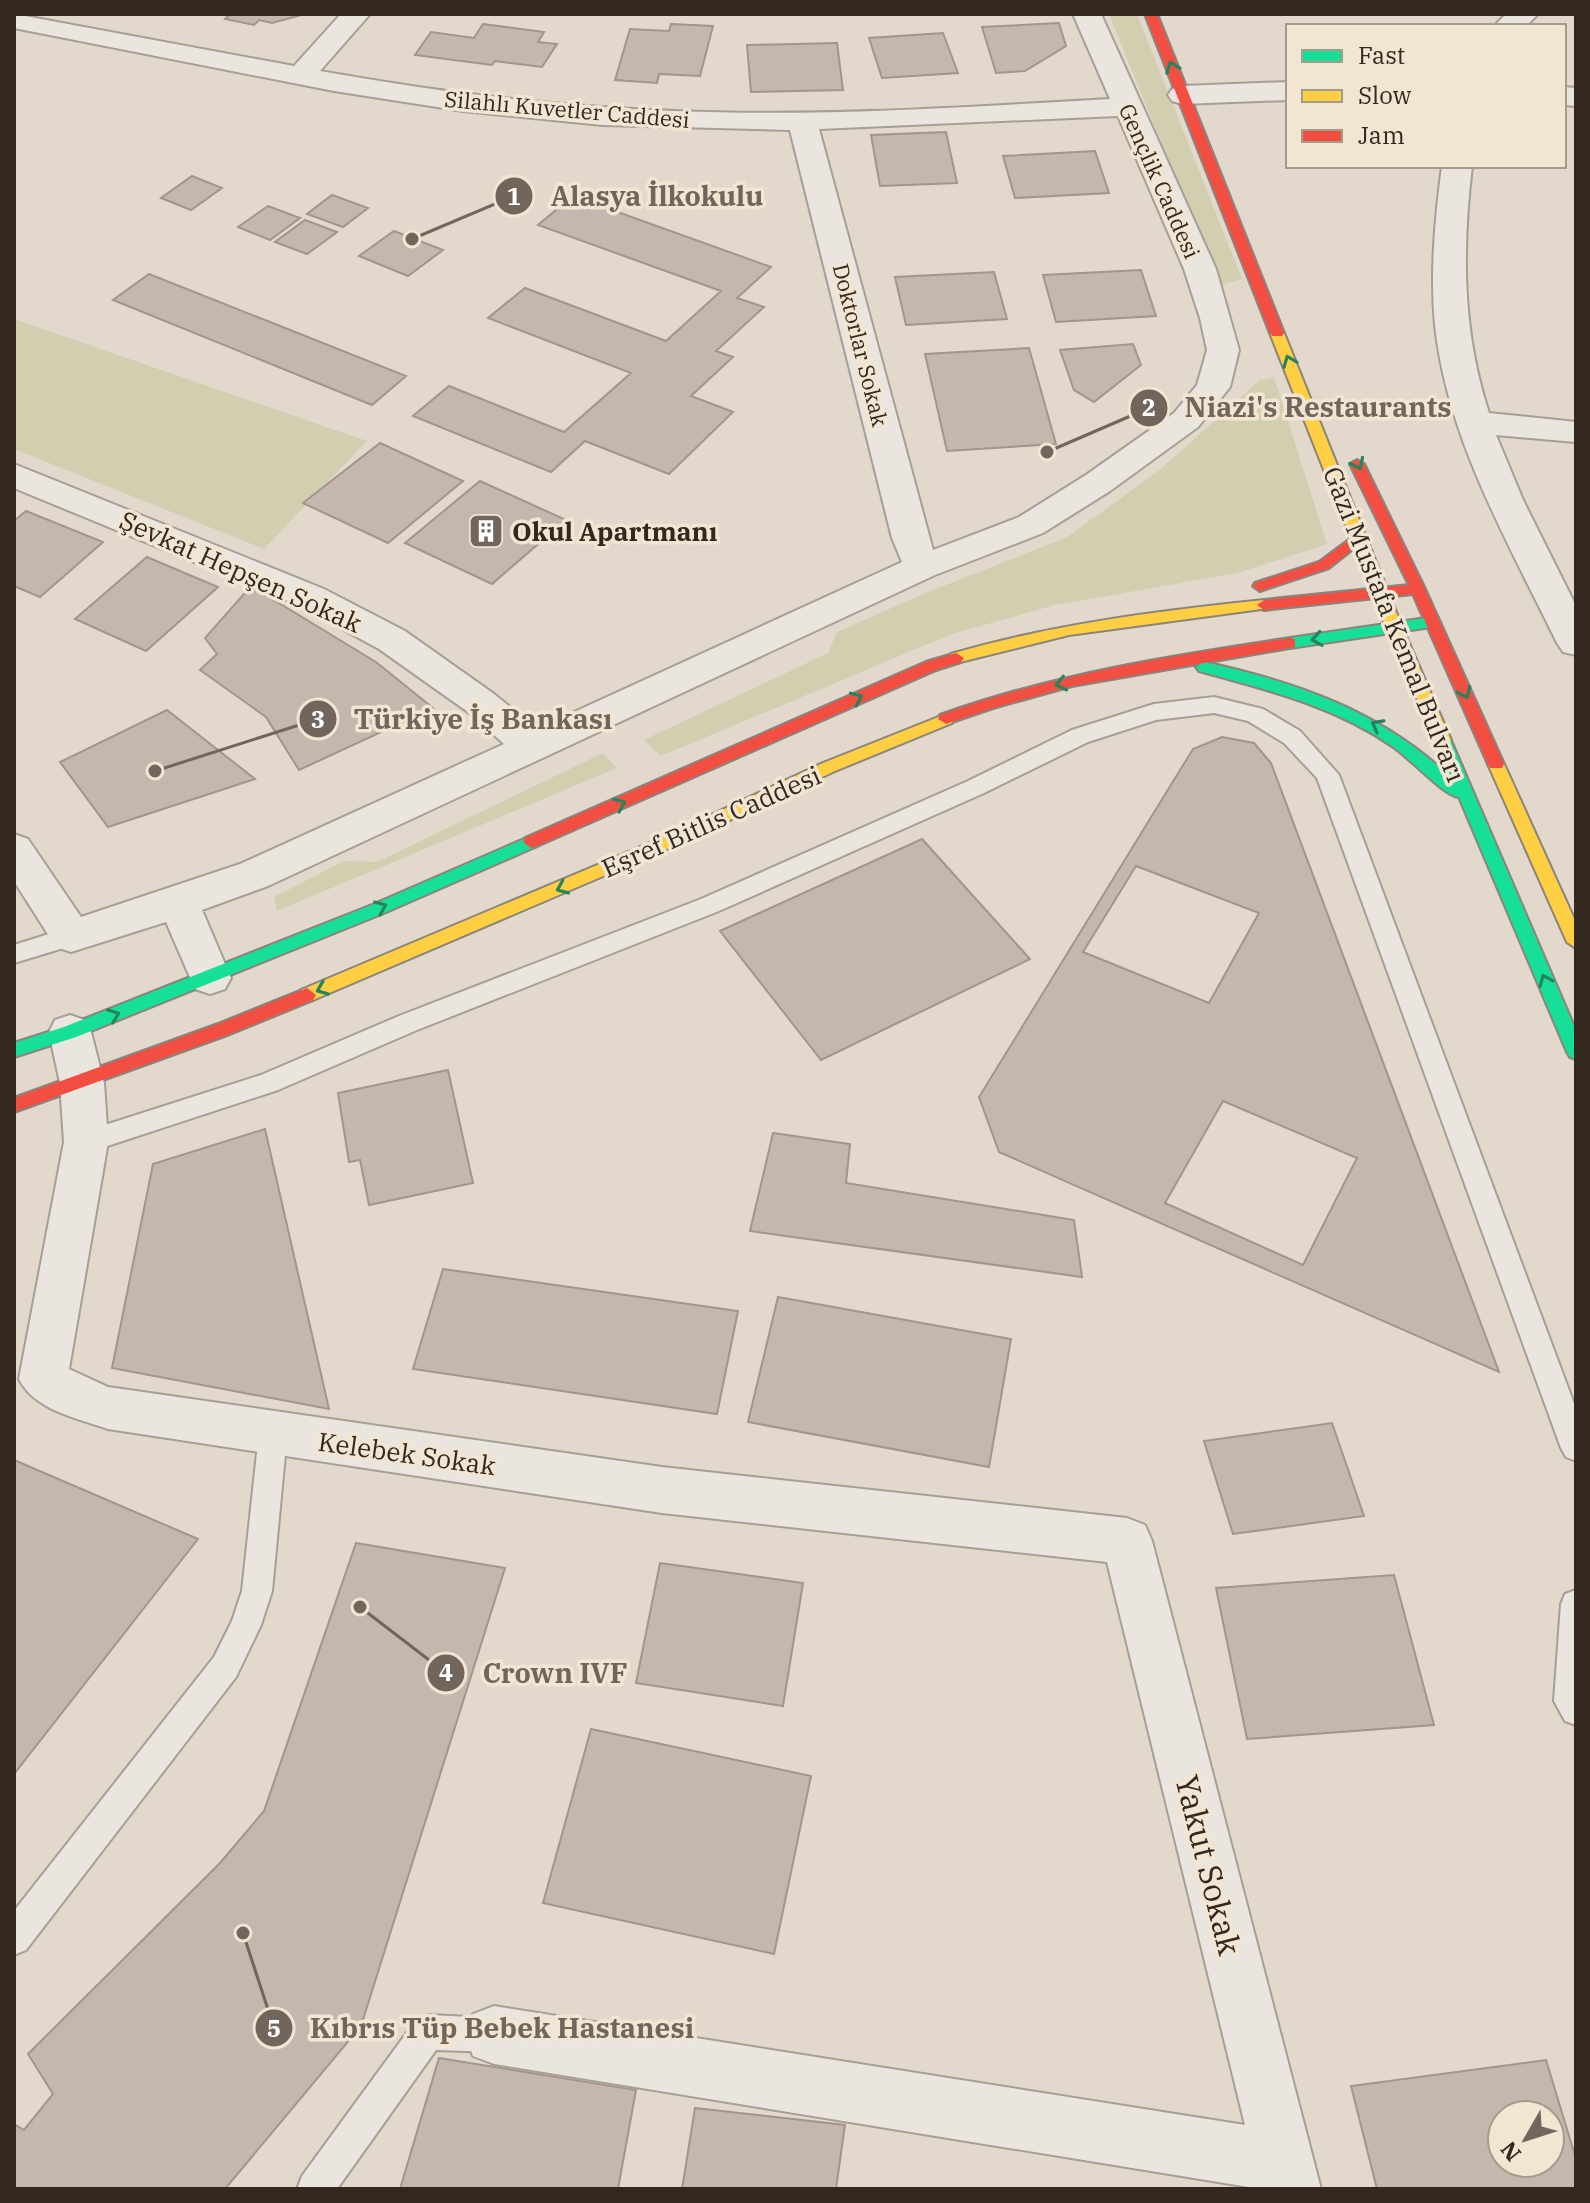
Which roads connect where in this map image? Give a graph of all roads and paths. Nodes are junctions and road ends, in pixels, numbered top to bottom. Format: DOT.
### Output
graph roads {
  1 [pos="356,14"];
  2 [pos="1087,14"];
  3 [pos="1151,14"];
  4 [pos="1169,14"];
  5 [pos="14,20"];
  6 [pos="1188,56"];
  7 [pos="302,74"];
  8 [pos="1286,91"];
  9 [pos="1200,94"];
  10 [pos="1126,107"];
  11 [pos="803,123"];
  12 [pos="1457,168"];
  13 [pos="1474,422"];
  14 [pos="1576,432"];
  15 [pos="1346,441"];
  16 [pos="14,475"];
  17 [pos="1358,538"];
  18 [pos="922,567"];
  19 [pos="1418,589"];
  20 [pos="1380,592"];
  21 [pos="1178,614"];
  22 [pos="1433,622"];
  23 [pos="1394,627"];
  24 [pos="1576,643"];
  25 [pos="1173,661"];
  26 [pos="532,746"];
  27 [pos="1475,815"];
  28 [pos="14,849"];
  29 [pos="178,903"];
  30 [pos="71,936"];
  31 [pos="1576,942"];
  32 [pos="14,954"];
  33 [pos="210,978"];
  34 [pos="70,1032"];
  35 [pos="14,1050"];
  36 [pos="1576,1052"];
  37 [pos="82,1083"];
  38 [pos="14,1105"];
  39 [pos="86,1142"];
  40 [pos="273,1434"];
  41 [pos="1576,1448"];
  42 [pos="1127,1541"];
  43 [pos="1576,1604"];
  44 [pos="1576,1710"];
  45 [pos="14,1938"];
  46 [pos="494,2035"];
  47 [pos="1288,2175"];
  48 [pos="315,2189"];
  1 -- 7 [label="street"];
  2 -- 10 [label="street, Gençlik Caddesi"];
  9 -- 3 [label="main road, Gazi Mustafa Kemal Bulvarı, one-way"];
  4 -- 6 [label="main road"];
  5 -- 7 [label="street, Silahlı Kuvetler Caddesi"];
  7 -- 11 [label="street, Silahlı Kuvetler Caddesi"];
  8 -- 9 [label="street"];
  17 -- 9 [label="main road, Gazi Mustafa Kemal Bulvarı, one-way"];
  10 -- 11 [label="street, Silahlı Kuvetler Caddesi"];
  10 -- 18 [label="street, Gençlik Caddesi"];
  11 -- 18 [label="street, Doktorlar Sokak"];
  12 -- 13 [label="street"];
  13 -- 14 [label="street"];
  13 -- 24 [label="street"];
  15 -- 19 [label="main road, Gazi Mustafa Kemal Bulvarı, one-way"];
  16 -- 26 [label="street, Şevkat Hepşen Sokak"];
  17 -- 20 [label="main road, Gazi Mustafa Kemal Bulvarı"];
  17 -- 21 [label="main road"];
  18 -- 26 [label="street"];
  19 -- 20 [label="main road, Eşref Bitlis Caddesi"];
  19 -- 22 [label="main road, Gazi Mustafa Kemal Bulvarı"];
  20 -- 21 [label="main road, Eşref Bitlis Caddesi"];
  20 -- 23 [label="main road, Gazi Mustafa Kemal Bulvarı"];
  33 -- 21 [label="main road, Eşref Bitlis Caddesi, one-way"];
  22 -- 23 [label="main road, Eşref Bitlis Caddesi"];
  22 -- 31 [label="main road, Gazi Mustafa Kemal Bulvarı, one-way"];
  23 -- 25 [label="main road, Eşref Bitlis Caddesi, one-way"];
  23 -- 27 [label="main road, Gazi Mustafa Kemal Bulvarı"];
  27 -- 25 [label="main road, one-way"];
  25 -- 37 [label="main road, Eşref Bitlis Caddesi, one-way"];
  26 -- 29 [label="street"];
  36 -- 27 [label="main road, Gazi Mustafa Kemal Bulvarı, one-way"];
  28 -- 30 [label="street"];
  29 -- 30 [label="street"];
  29 -- 33 [label="street"];
  30 -- 32 [label="lane"];
  34 -- 33 [label="main road, Eşref Bitlis Caddesi, one-way"];
  34 -- 35 [label="main road, Eşref Bitlis Caddesi"];
  34 -- 37 [label="street, Kelebek Sokak"];
  37 -- 38 [label="main road, Eşref Bitlis Caddesi"];
  37 -- 39 [label="street, Kelebek Sokak"];
  39 -- 40 [label="street, Kelebek Sokak"];
  39 -- 41 [label="lane"];
  40 -- 42 [label="street, Kelebek Sokak"];
  40 -- 45 [label="lane"];
  42 -- 47 [label="street, Yakut Sokak"];
  43 -- 44 [label="lane"];
  46 -- 47 [label="street"];
  46 -- 48 [label="lane"];
}
